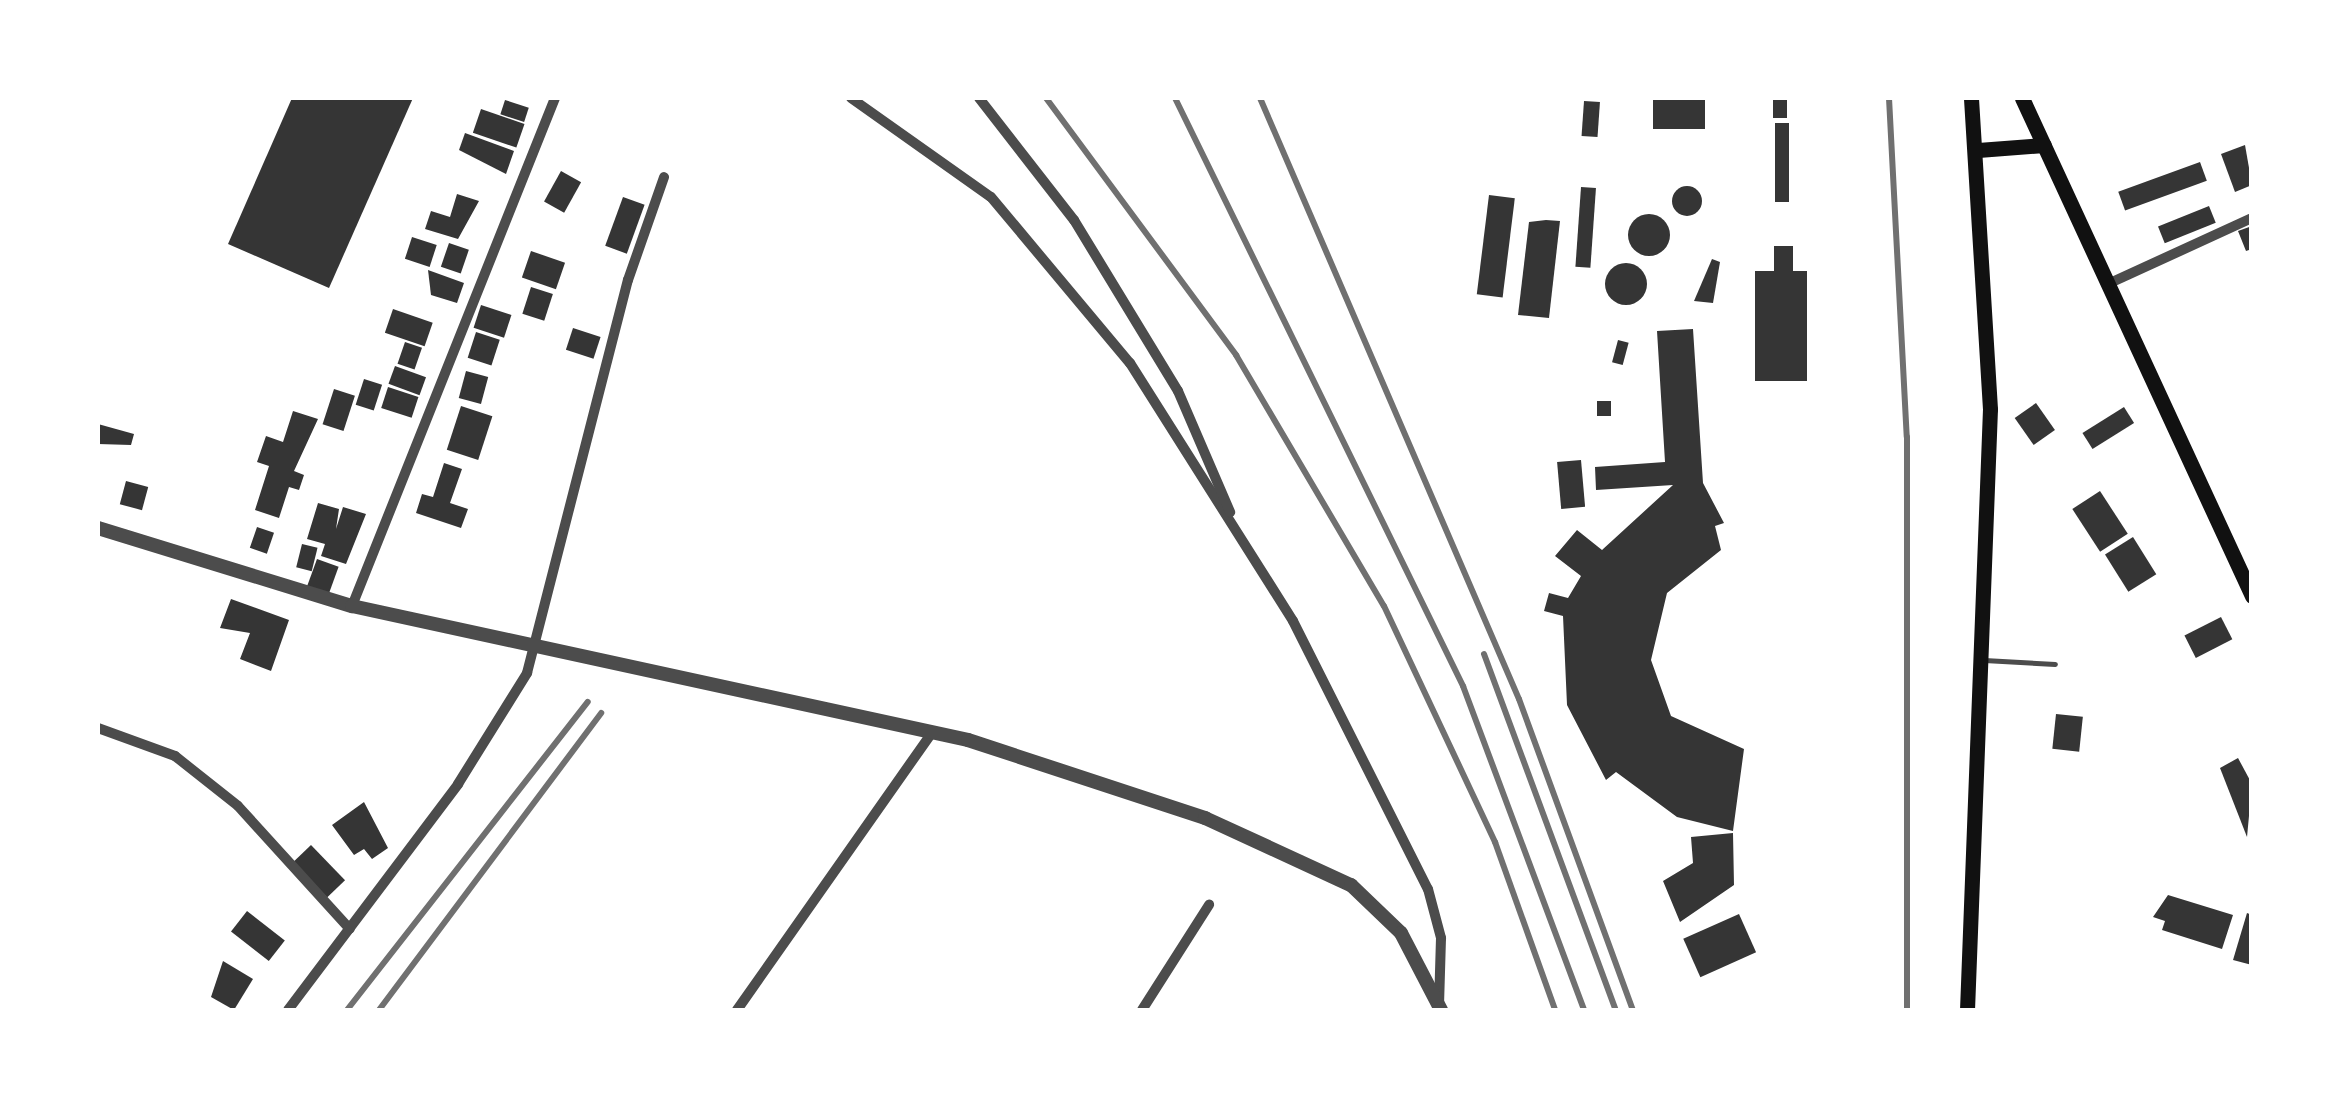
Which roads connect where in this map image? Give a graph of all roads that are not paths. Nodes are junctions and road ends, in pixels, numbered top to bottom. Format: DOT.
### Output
graph roads {
  1 [pos="555,98"];
  2 [pos="850,98"];
  3 [pos="979,98"];
  4 [pos="1972,98"];
  5 [pos="2022,98"];
  6 [pos="2044,145"];
  7 [pos="1978,150"];
  8 [pos="664,176"];
  9 [pos="2252,218"];
  10 [pos="2110,283"];
  11 [pos="98,528"];
  12 [pos="1242,540"];
  13 [pos="2251,595"];
  14 [pos="352,606"];
  15 [pos="536,648"];
  16 [pos="1984,660"];
  17 [pos="2055,664"];
  18 [pos="98,728"];
  19 [pos="933,731"];
  20 [pos="1209,905"];
  21 [pos="350,929"];
  22 [pos="1440,1008"];
  23 [pos="288,1010"];
  24 [pos="737,1010"];
  25 [pos="1142,1010"];
  26 [pos="1967,1010"];
  1 -- 14 [label="street"];
  2 -- 12 [label="street"];
  3 -- 12 [label="street"];
  4 -- 7 [label="main road"];
  5 -- 6 [label="main road"];
  6 -- 7 [label="main road"];
  6 -- 10 [label="main road"];
  7 -- 16 [label="main road"];
  8 -- 15 [label="street"];
  9 -- 10 [label="street"];
  10 -- 13 [label="main road"];
  11 -- 14 [label="street"];
  12 -- 22 [label="street"];
  14 -- 15 [label="street"];
  15 -- 19 [label="street"];
  15 -- 21 [label="street"];
  16 -- 17 [label="lane"];
  16 -- 26 [label="main road"];
  18 -- 21 [label="street"];
  19 -- 22 [label="street"];
  19 -- 24 [label="street"];
  20 -- 25 [label="street"];
  21 -- 23 [label="street"];
}
